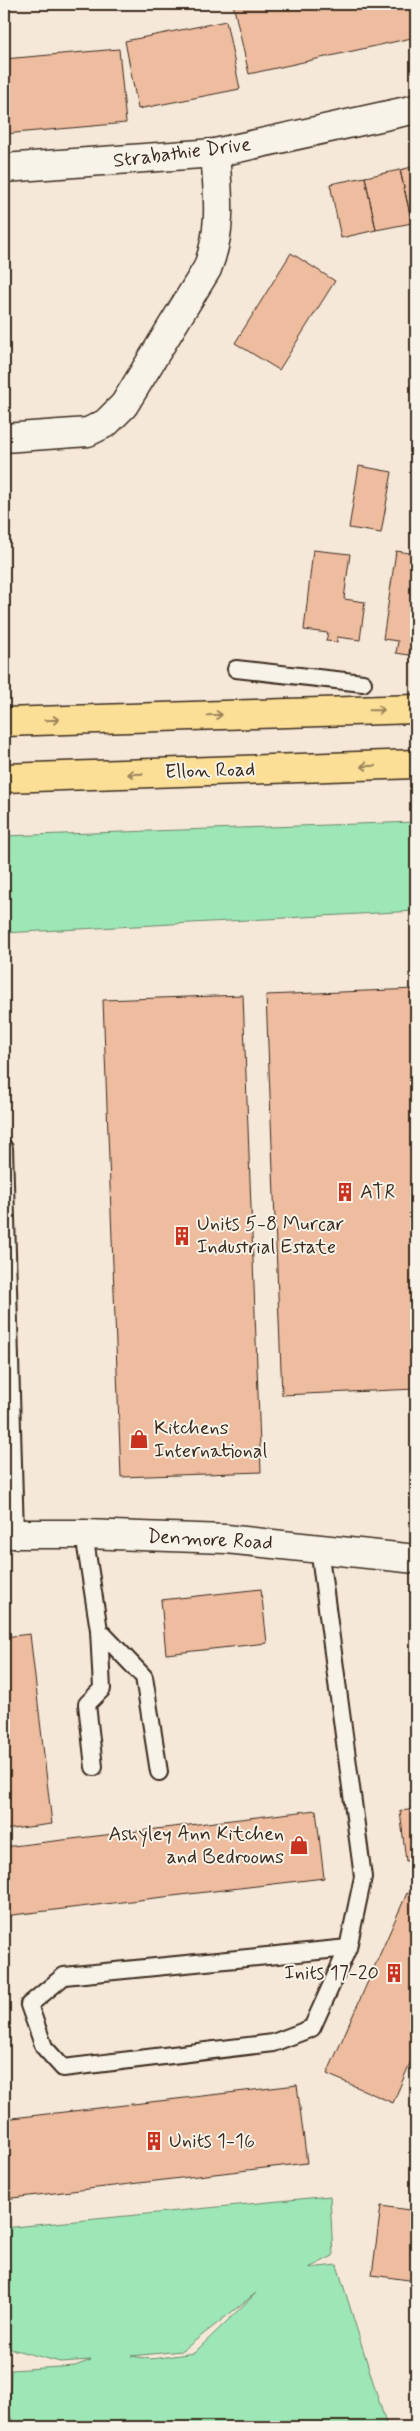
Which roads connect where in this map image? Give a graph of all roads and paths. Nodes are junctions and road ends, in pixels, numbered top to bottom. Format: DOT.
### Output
graph roads {
  1 [pos="416,109"];
  2 [pos="215,153"];
  3 [pos="4,168"];
  4 [pos="4,438"];
  5 [pos="236,669"];
  6 [pos="363,683"];
  7 [pos="416,709"];
  8 [pos="4,722"];
  9 [pos="416,764"];
  10 [pos="4,778"];
  11 [pos="4,1148"];
  12 [pos="9,1534"];
  13 [pos="84,1534"];
  14 [pos="319,1548"];
  15 [pos="416,1559"];
  16 [pos="100,1630"];
  17 [pos="94,1768"];
  18 [pos="159,1772"];
  19 [pos="348,1948"];
  1 -- 2 [label="street, Strabathie Drive"];
  2 -- 3 [label="street, Strabathie Drive"];
  2 -- 4 [label="street"];
  5 -- 6 [label="lane"];
  8 -- 7 [label="main road, one-way"];
  9 -- 10 [label="main road, Ellon Road, one-way"];
  11 -- 12 [label="lane"];
  12 -- 13 [label="street, Denmore Road"];
  13 -- 14 [label="street, Denmore Road"];
  13 -- 16 [label="lane"];
  14 -- 15 [label="street, Denmore Road"];
  14 -- 19 [label="lane"];
  16 -- 17 [label="lane"];
  16 -- 18 [label="lane"];
  19 -- 19 [label="lane"];
}
